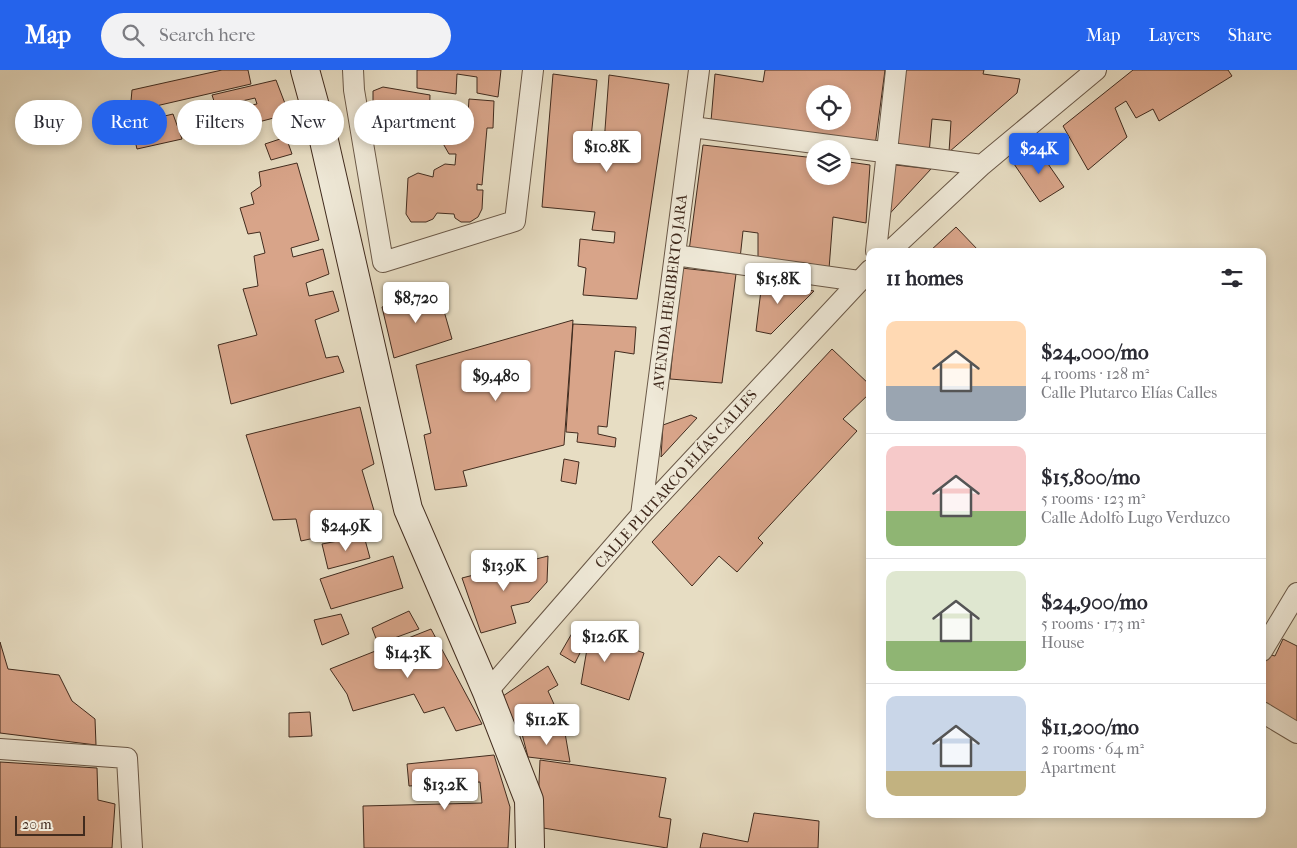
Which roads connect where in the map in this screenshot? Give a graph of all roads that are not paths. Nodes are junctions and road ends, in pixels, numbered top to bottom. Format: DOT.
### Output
graph roads {
  1 [pos="305,70"];
  2 [pos="353,70"];
  3 [pos="533,70"];
  4 [pos="699,70"];
  5 [pos="896,70"];
  6 [pos="1096,70"];
  7 [pos="692,126"];
  8 [pos="887,153"];
  9 [pos="982,166"];
  10 [pos="876,248"];
  11 [pos="893,248"];
  12 [pos="675,255"];
  13 [pos="864,276"];
  14 [pos="641,515"];
  15 [pos="1297,593"];
  16 [pos="1266,645"];
  17 [pos="487,692"];
  18 [pos="1266,714"];
  19 [pos="1297,733"];
  20 [pos="0,749"];
  21 [pos="132,848"];
  22 [pos="530,848"];
  1 -- 17 [label="main road"];
  2 -- 3 [label="street"];
  4 -- 7 [label="street, AVENIDA HERIBERTO JARA"];
  5 -- 8 [label="street"];
  6 -- 9 [label="street"];
  7 -- 8 [label="street"];
  7 -- 12 [label="street, AVENIDA HERIBERTO JARA"];
  8 -- 9 [label="street"];
  8 -- 10 [label="street"];
  9 -- 11 [label="street"];
  12 -- 13 [label="street"];
  12 -- 14 [label="street, AVENIDA HERIBERTO JARA"];
  13 -- 14 [label="street, CALLE PLUTARCO ELÍAS CALLES"];
  14 -- 17 [label="street, CALLE PLUTARCO ELÍAS CALLES"];
  15 -- 16 [label="street"];
  17 -- 22 [label="main road"];
  18 -- 19 [label="street"];
  20 -- 21 [label="street"];
}
